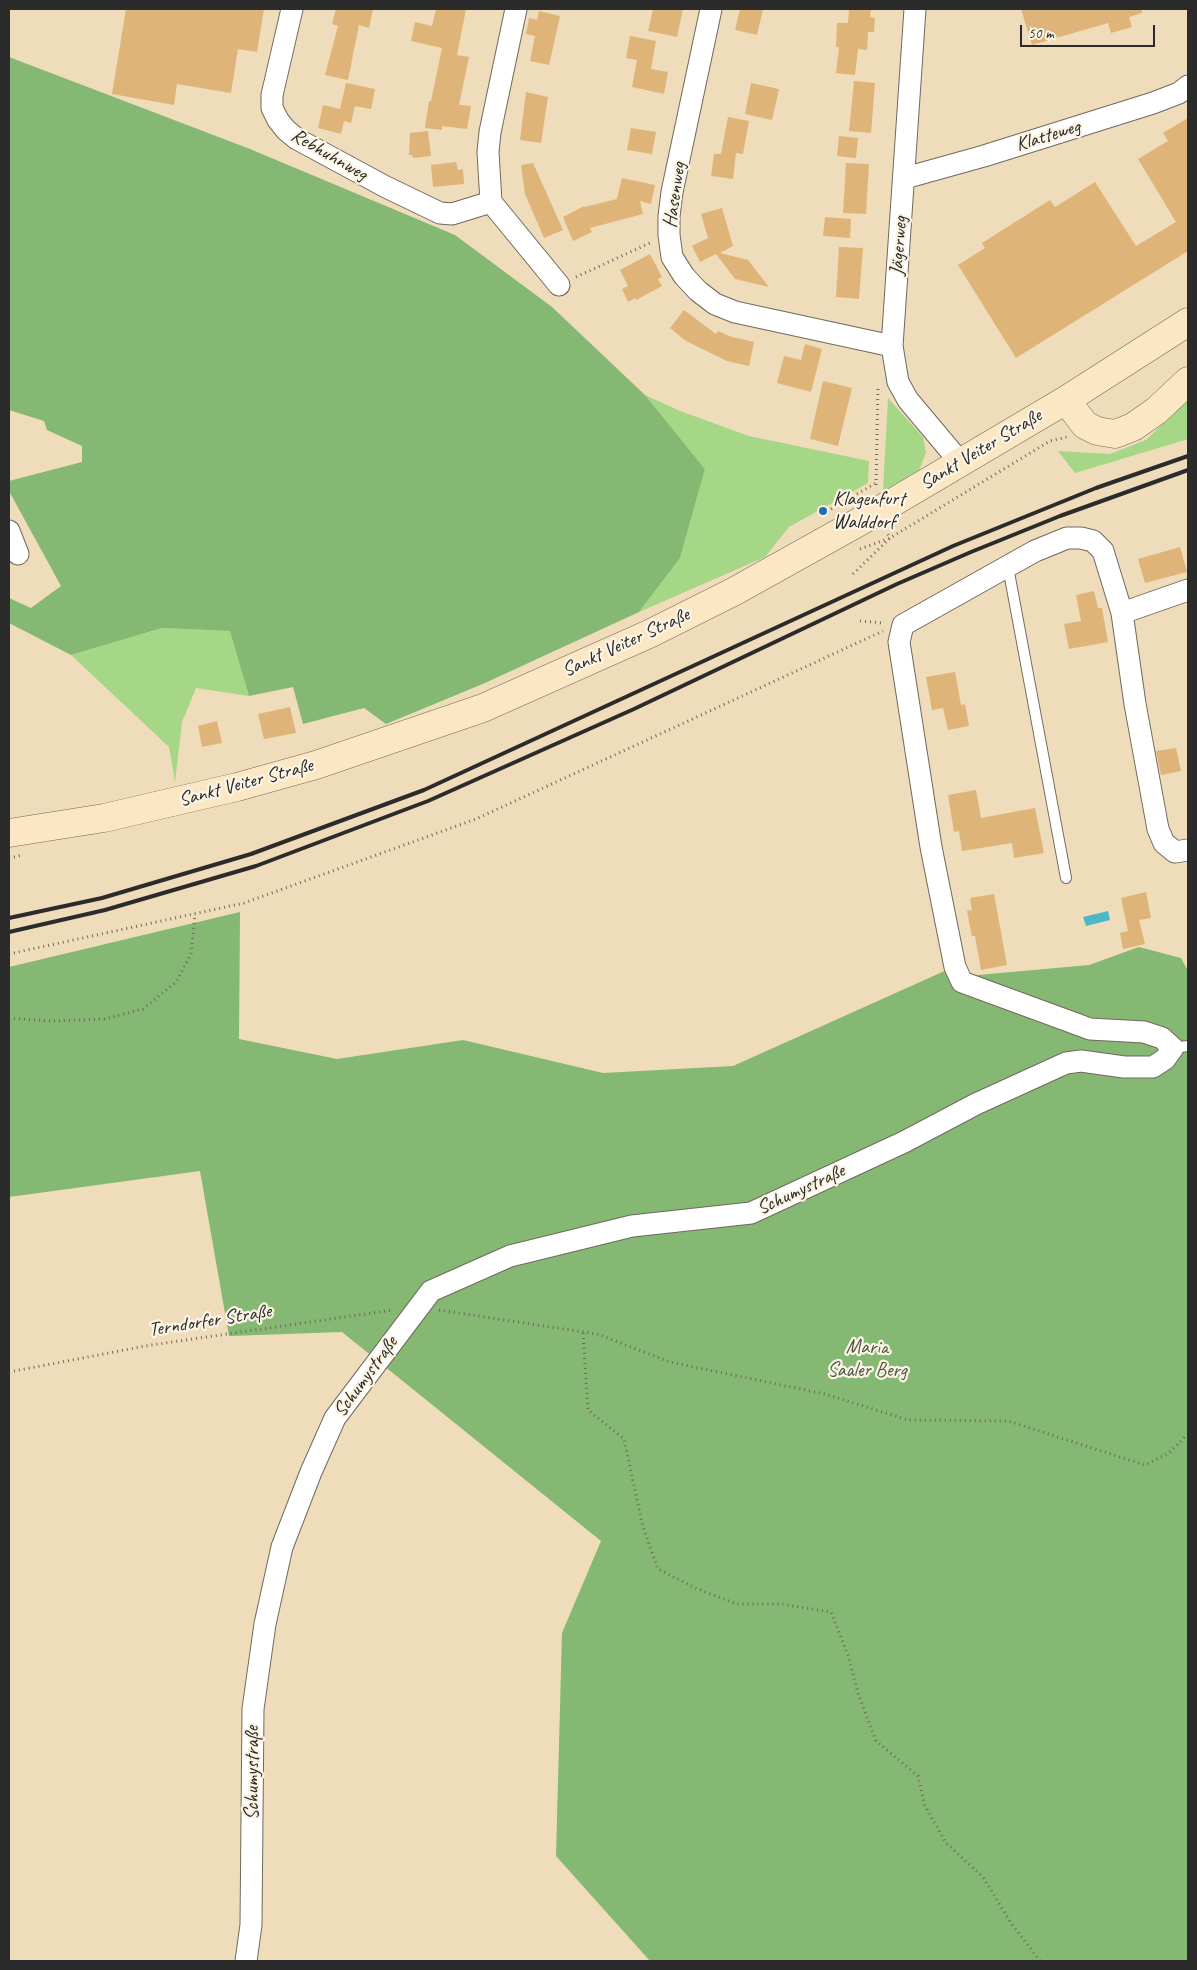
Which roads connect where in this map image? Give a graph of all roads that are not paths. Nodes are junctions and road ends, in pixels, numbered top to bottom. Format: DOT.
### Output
graph roads {
  1 [pos="292,9"];
  2 [pos="516,9"];
  3 [pos="712,9"];
  4 [pos="915,9"];
  5 [pos="1188,86"];
  6 [pos="904,178"];
  7 [pos="491,202"];
  8 [pos="559,284"];
  9 [pos="1188,322"];
  10 [pos="892,346"];
  11 [pos="1188,381"];
  12 [pos="1066,400"];
  13 [pos="960,462"];
  14 [pos="9,531"];
  15 [pos="18,554"];
  16 [pos="1008,567"];
  17 [pos="1188,590"];
  18 [pos="1122,613"];
  19 [pos="9,834"];
  20 [pos="1188,850"];
  21 [pos="1066,878"];
  22 [pos="1180,1047"];
  23 [pos="246,1961"];
  1 -- 7 [label="street, Rebhuhnweg"];
  2 -- 7 [label="street"];
  3 -- 10 [label="street, Hasenweg"];
  4 -- 6 [label="street, Jägerweg"];
  5 -- 6 [label="street, Klatteweg"];
  6 -- 10 [label="street, Jägerweg"];
  7 -- 8 [label="street"];
  9 -- 12 [label="main road, Sankt Veiter Straße"];
  10 -- 13 [label="street, Jägerweg"];
  11 -- 12 [label="main road"];
  12 -- 13 [label="main road, Sankt Veiter Straße"];
  13 -- 19 [label="main road, Sankt Veiter Straße"];
  14 -- 15 [label="street"];
  16 -- 18 [label="street"];
  16 -- 21 [label="lane"];
  16 -- 22 [label="street"];
  17 -- 18 [label="street"];
  18 -- 20 [label="street"];
  22 -- 23 [label="street, Schumystraße"];
}
